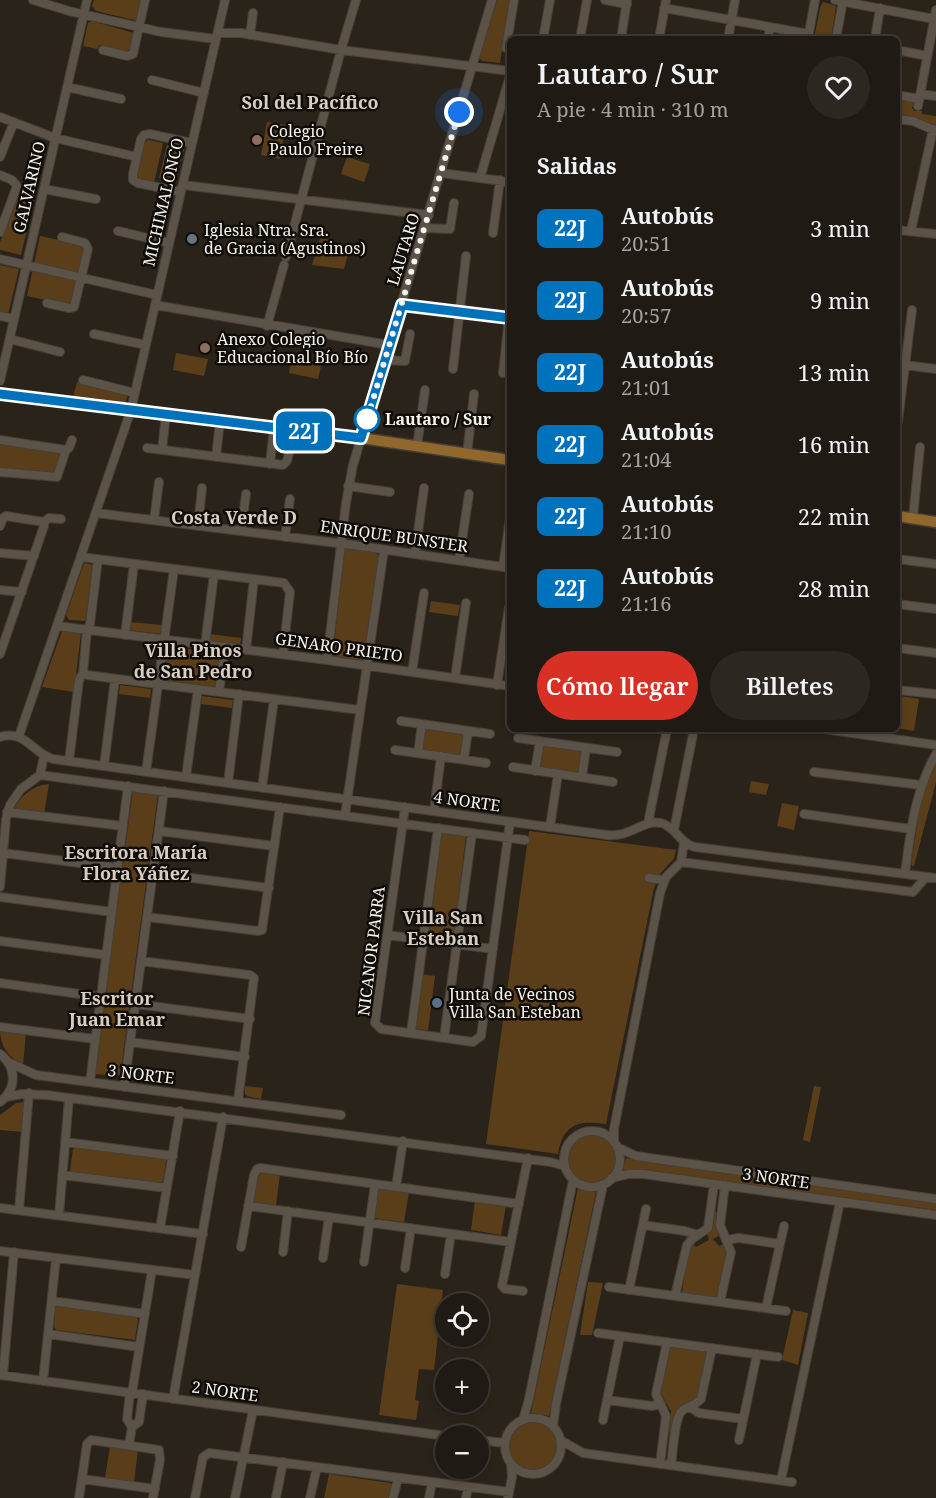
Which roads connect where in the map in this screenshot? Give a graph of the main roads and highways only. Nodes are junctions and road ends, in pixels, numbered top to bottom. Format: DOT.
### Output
graph roads {
  1 [pos="0,394"];
  2 [pos="507,460"];
  3 [pos="900,516"];
  4 [pos="936,522"];
  1 -- 2 [label="main road"];
  3 -- 4 [label="main road"];
}
